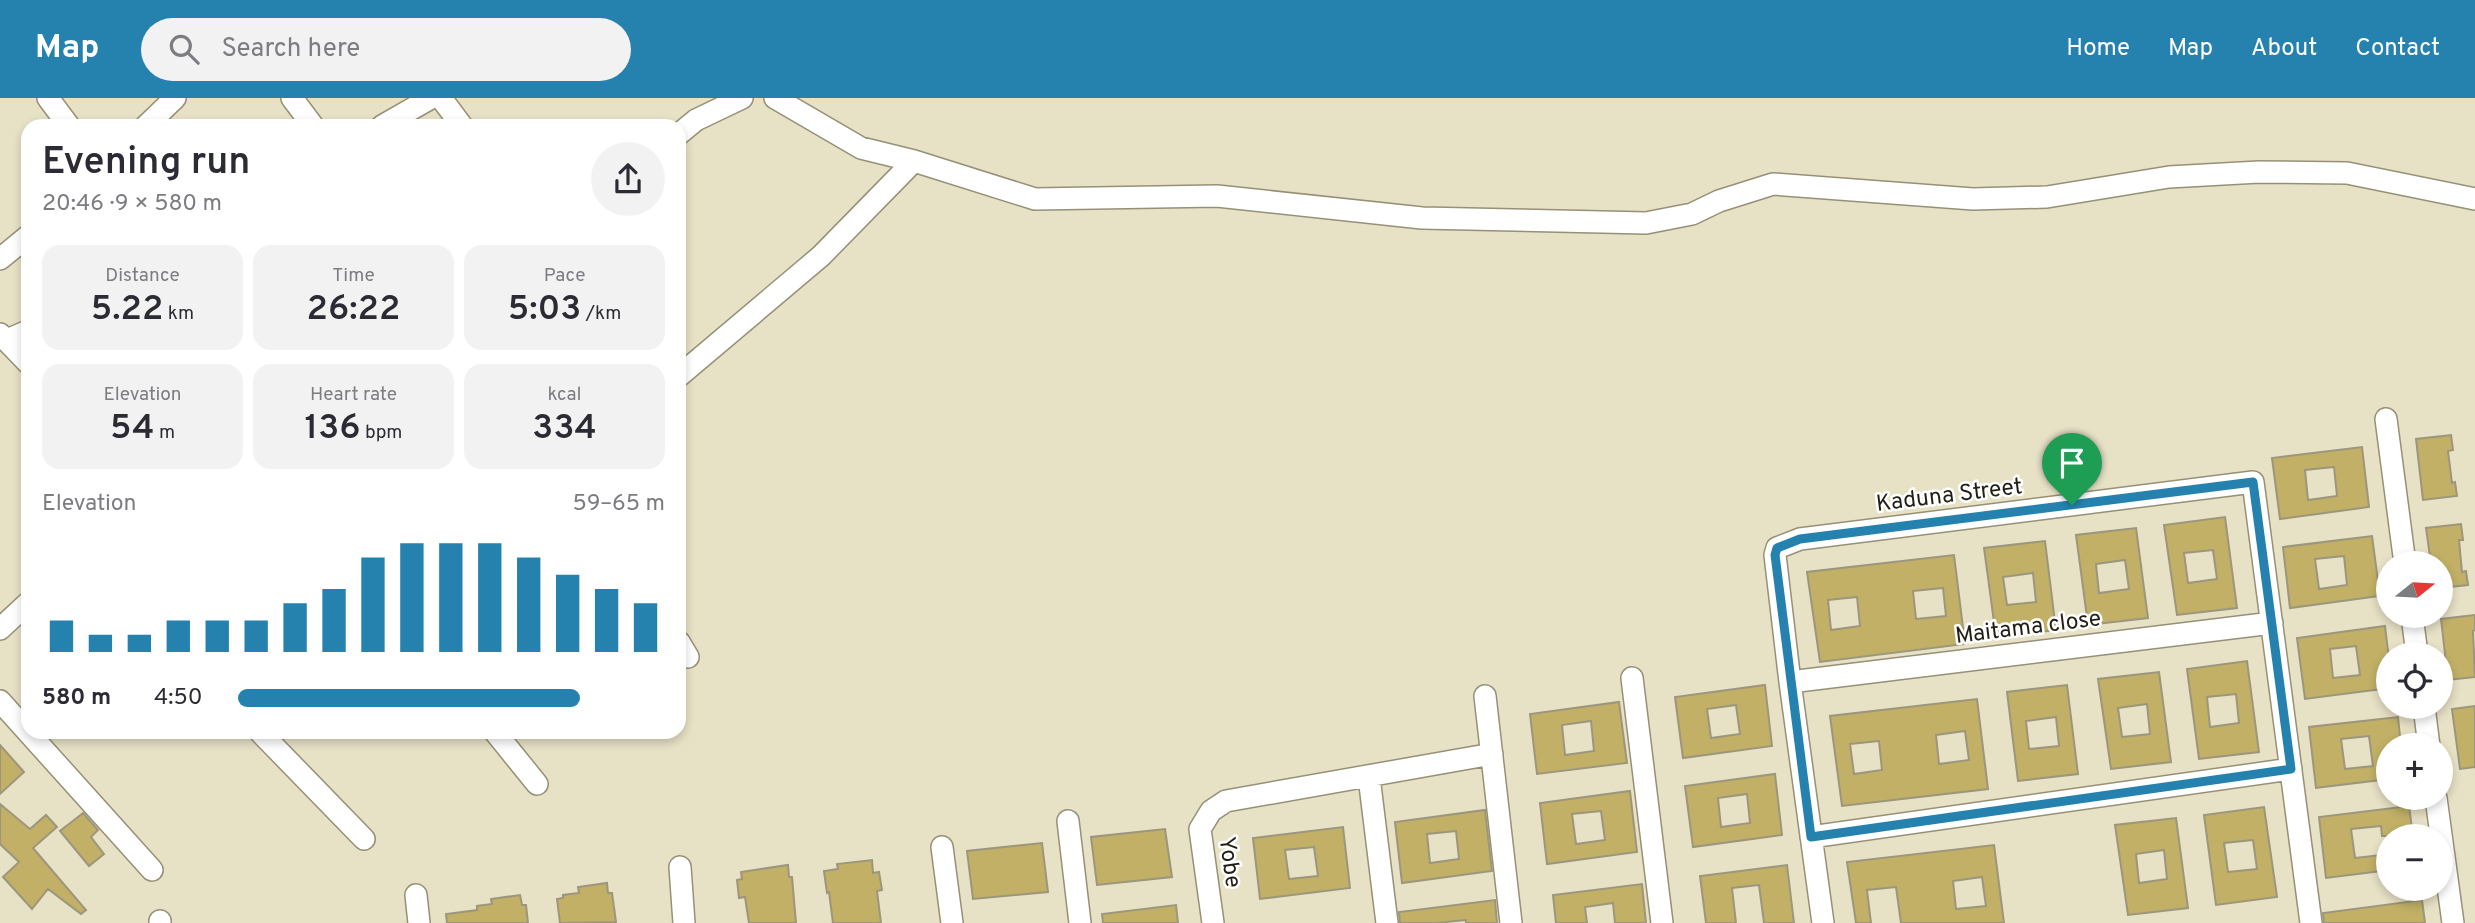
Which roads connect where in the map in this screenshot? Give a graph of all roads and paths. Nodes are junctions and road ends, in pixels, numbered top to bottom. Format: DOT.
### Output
graph roads {
  1 [pos="48,98"];
  2 [pos="176,98"];
  3 [pos="292,98"];
  4 [pos="431,98"];
  5 [pos="441,98"];
  6 [pos="742,98"];
  7 [pos="775,98"];
  8 [pos="64,119"];
  9 [pos="154,119"];
  10 [pos="308,119"];
  11 [pos="394,119"];
  12 [pos="457,119"];
  13 [pos="686,128"];
  14 [pos="914,161"];
  15 [pos="2475,199"];
  16 [pos="21,242"];
  17 [pos="0,259"];
  18 [pos="21,333"];
  19 [pos="4,337"];
  20 [pos="21,355"];
  21 [pos="686,370"];
  22 [pos="2386,419"];
  23 [pos="2403,551"];
  24 [pos="21,608"];
  25 [pos="3,621"];
  26 [pos="2272,623"];
  27 [pos="1632,678"];
  28 [pos="1790,682"];
  29 [pos="1485,696"];
  30 [pos="0,701"];
  31 [pos="21,724"];
  32 [pos="34,739"];
  33 [pos="267,739"];
  34 [pos="501,739"];
  35 [pos="1492,754"];
  36 [pos="2291,769"];
  37 [pos="1369,777"];
  38 [pos="537,783"];
  39 [pos="2438,810"];
  40 [pos="1068,821"];
  41 [pos="1811,837"];
  42 [pos="364,839"];
  43 [pos="942,847"];
  44 [pos="680,867"];
  45 [pos="152,870"];
  46 [pos="416,895"];
  47 [pos="419,923"];
  48 [pos="684,923"];
  49 [pos="951,923"];
  50 [pos="1080,923"];
  51 [pos="1213,923"];
  52 [pos="1387,923"];
  53 [pos="1511,923"];
  54 [pos="1662,923"];
  55 [pos="1823,923"];
  56 [pos="2311,923"];
  57 [pos="2453,923"];
  1 -- 8 [label="street"];
  2 -- 9 [label="street"];
  3 -- 10 [label="street"];
  4 -- 11 [label="street"];
  5 -- 12 [label="street"];
  6 -- 13 [label="street"];
  7 -- 14 [label="street"];
  14 -- 15 [label="street"];
  14 -- 21 [label="street"];
  16 -- 17 [label="street"];
  18 -- 19 [label="street"];
  19 -- 20 [label="street"];
  22 -- 23 [label="street"];
  24 -- 25 [label="street"];
  26 -- 28 [label="street, Maitama close"];
  26 -- 28 [label="street, Kaduna Street"];
  26 -- 36 [label="street"];
  27 -- 54 [label="street"];
  28 -- 41 [label="street"];
  29 -- 35 [label="street"];
  30 -- 31 [label="street"];
  32 -- 45 [label="street"];
  33 -- 42 [label="street"];
  34 -- 38 [label="street"];
  35 -- 37 [label="street"];
  35 -- 53 [label="street"];
  36 -- 41 [label="street"];
  36 -- 56 [label="street"];
  37 -- 51 [label="street, Yobe"];
  37 -- 52 [label="street"];
  39 -- 57 [label="street"];
  40 -- 50 [label="street"];
  41 -- 55 [label="street"];
  43 -- 49 [label="street"];
  44 -- 48 [label="street"];
  46 -- 47 [label="street"];
}
